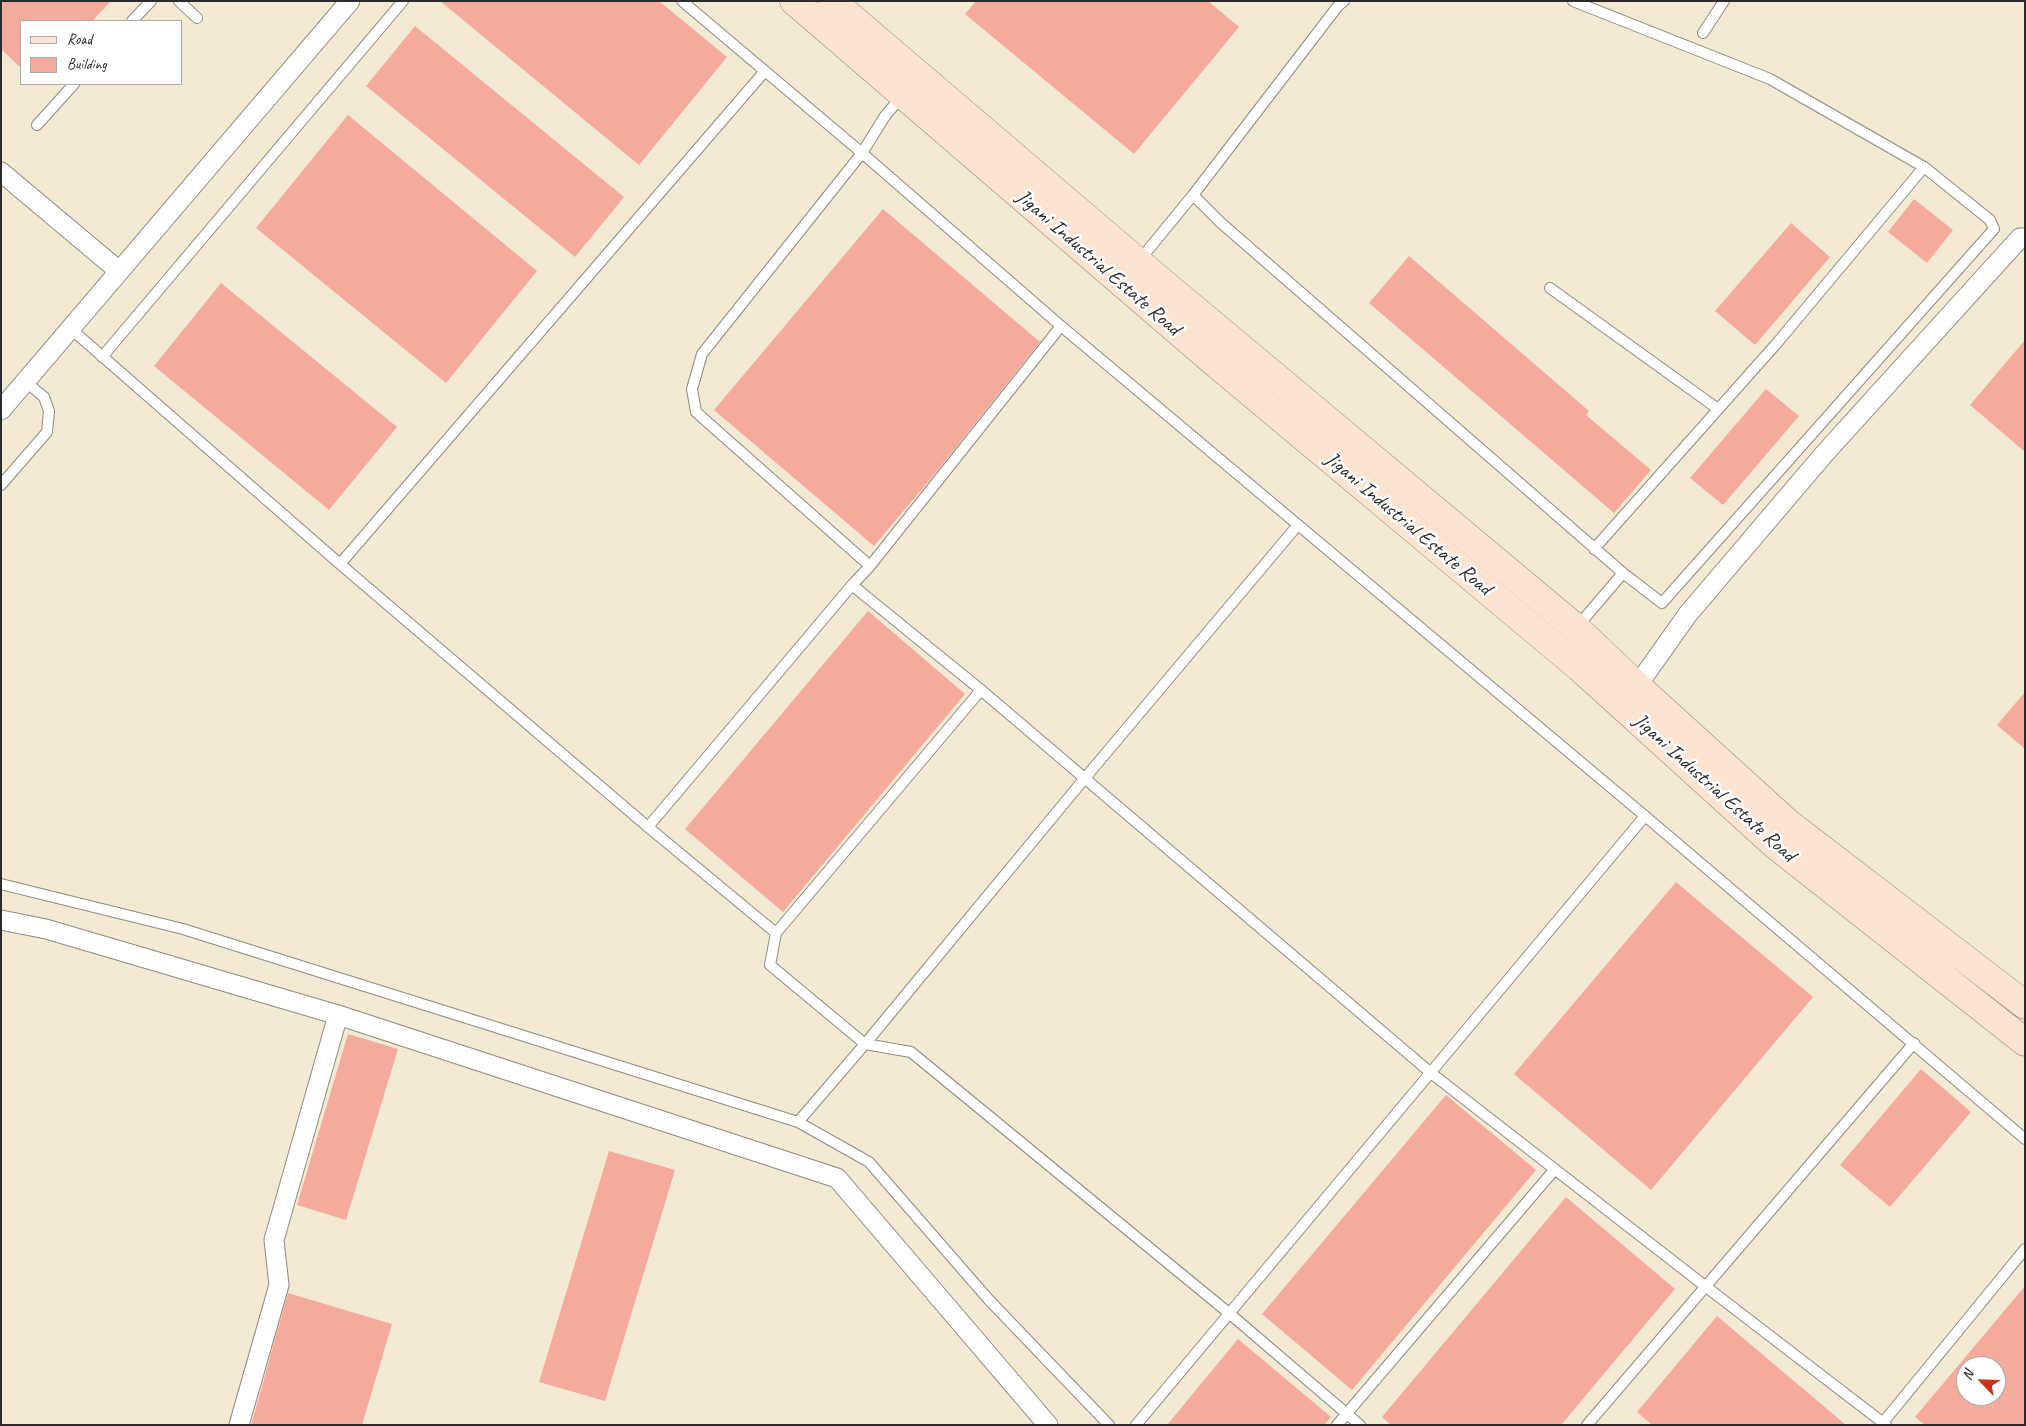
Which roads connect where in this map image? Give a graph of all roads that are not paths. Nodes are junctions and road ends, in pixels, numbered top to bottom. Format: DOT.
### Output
graph roads {
  1 [pos="151,1"];
  2 [pos="179,1"];
  3 [pos="350,1"];
  4 [pos="403,1"];
  5 [pos="682,1"];
  6 [pos="794,1"];
  7 [pos="832,1"];
  8 [pos="1344,1"];
  9 [pos="1573,1"];
  10 [pos="1724,1"];
  11 [pos="197,18"];
  12 [pos="133,20"];
  13 [pos="1703,33"];
  14 [pos="766,71"];
  15 [pos="73,85"];
  16 [pos="903,95"];
  17 [pos="37,125"];
  18 [pos="862,153"];
  19 [pos="1924,167"];
  20 [pos="1,172"];
  21 [pos="1193,195"];
  22 [pos="2025,238"];
  23 [pos="1138,262"];
  24 [pos="119,271"];
  25 [pos="1550,288"];
  26 [pos="1061,326"];
  27 [pos="71,329"];
  28 [pos="102,357"];
  29 [pos="26,382"];
  30 [pos="1718,409"];
  31 [pos="1,410"];
  32 [pos="1,485"];
  33 [pos="1297,526"];
  34 [pos="1594,549"];
  35 [pos="340,564"];
  36 [pos="870,566"];
  37 [pos="1623,573"];
  38 [pos="852,585"];
  39 [pos="1576,628"];
  40 [pos="1637,686"];
  41 [pos="981,690"];
  42 [pos="1085,778"];
  43 [pos="1646,816"];
  44 [pos="648,827"];
  45 [pos="1,884"];
  46 [pos="1,920"];
  47 [pos="776,933"];
  48 [pos="2025,1005"];
  49 [pos="338,1015"];
  50 [pos="2025,1042"];
  51 [pos="1914,1043"];
  52 [pos="865,1044"];
  53 [pos="1431,1072"];
  54 [pos="798,1122"];
  55 [pos="2025,1139"];
  56 [pos="1554,1169"];
  57 [pos="2025,1249"];
  58 [pos="1705,1286"];
  59 [pos="1230,1314"];
  60 [pos="1346,1413"];
  61 [pos="1883,1424"];
  62 [pos="239,1425"];
  63 [pos="1048,1425"];
  64 [pos="1109,1425"];
  65 [pos="1136,1425"];
  66 [pos="1337,1425"];
  67 [pos="1360,1425"];
  68 [pos="1587,1425"];
  1 -- 12 [label="lane"];
  2 -- 11 [label="lane"];
  3 -- 24 [label="street"];
  4 -- 28 [label="lane"];
  5 -- 14 [label="lane"];
  6 -- 16 [label="main road, Jigani Industrial Estate Road"];
  7 -- 23 [label="main road, Jigani Industrial Estate Road"];
  8 -- 21 [label="lane"];
  9 -- 19 [label="lane"];
  10 -- 13 [label="lane"];
  14 -- 18 [label="lane"];
  14 -- 35 [label="lane"];
  15 -- 17 [label="lane"];
  16 -- 18 [label="lane"];
  16 -- 50 [label="main road, Jigani Industrial Estate Road"];
  18 -- 26 [label="lane"];
  18 -- 36 [label="lane"];
  19 -- 30 [label="lane"];
  19 -- 37 [label="lane"];
  20 -- 24 [label="street"];
  21 -- 23 [label="lane"];
  21 -- 34 [label="lane"];
  22 -- 40 [label="street"];
  23 -- 39 [label="main road, Jigani Industrial Estate Road"];
  24 -- 27 [label="street"];
  25 -- 30 [label="lane"];
  26 -- 33 [label="lane"];
  26 -- 36 [label="lane"];
  27 -- 28 [label="lane"];
  27 -- 29 [label="street"];
  28 -- 35 [label="lane"];
  29 -- 31 [label="street"];
  29 -- 32 [label="lane"];
  30 -- 34 [label="lane"];
  33 -- 42 [label="lane"];
  33 -- 43 [label="lane"];
  34 -- 37 [label="lane"];
  35 -- 44 [label="lane"];
  36 -- 38 [label="lane"];
  37 -- 39 [label="lane"];
  38 -- 41 [label="lane"];
  38 -- 44 [label="lane"];
  39 -- 40 [label="main road, Jigani Industrial Estate Road"];
  40 -- 48 [label="main road, Jigani Industrial Estate Road"];
  41 -- 42 [label="lane"];
  41 -- 47 [label="lane"];
  42 -- 52 [label="lane"];
  42 -- 53 [label="lane"];
  43 -- 51 [label="lane"];
  43 -- 53 [label="lane"];
  44 -- 47 [label="lane"];
  45 -- 54 [label="lane"];
  46 -- 49 [label="street"];
  47 -- 52 [label="lane"];
  49 -- 62 [label="street"];
  49 -- 63 [label="street"];
  51 -- 55 [label="lane"];
  51 -- 58 [label="lane"];
  52 -- 54 [label="lane"];
  52 -- 59 [label="lane"];
  53 -- 56 [label="lane"];
  53 -- 59 [label="lane"];
  54 -- 64 [label="lane"];
  56 -- 58 [label="lane"];
  56 -- 60 [label="lane"];
  57 -- 61 [label="lane"];
  58 -- 61 [label="lane"];
  58 -- 68 [label="lane"];
  59 -- 60 [label="lane"];
  59 -- 65 [label="lane"];
  60 -- 66 [label="lane"];
  60 -- 67 [label="lane"];
}
